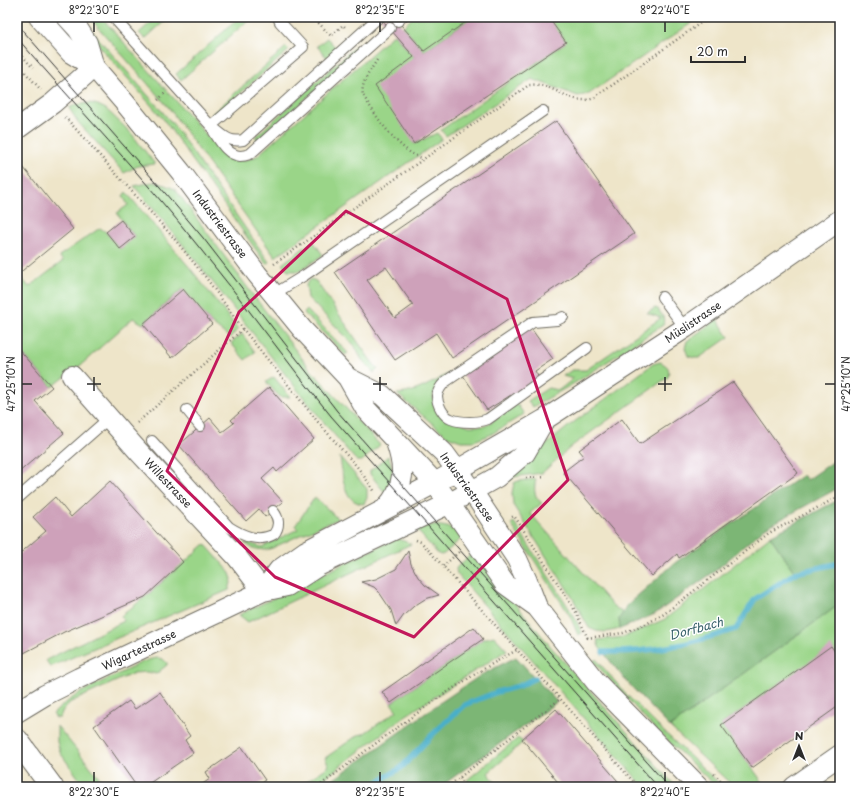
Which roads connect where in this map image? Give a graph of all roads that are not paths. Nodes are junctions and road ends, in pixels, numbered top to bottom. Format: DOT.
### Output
graph roads {
  1 [pos="39,17"];
  2 [pos="67,17"];
  3 [pos="113,17"];
  4 [pos="278,17"];
  5 [pos="378,17"];
  6 [pos="390,28"];
  7 [pos="94,67"];
  8 [pos="543,111"];
  9 [pos="211,126"];
  10 [pos="17,129"];
  11 [pos="840,220"];
  12 [pos="274,294"];
  13 [pos="662,297"];
  14 [pos="563,317"];
  15 [pos="685,328"];
  16 [pos="587,348"];
  17 [pos="72,376"];
  18 [pos="348,378"];
  19 [pos="187,410"];
  20 [pos="109,418"];
  21 [pos="544,420"];
  22 [pos="200,426"];
  23 [pos="395,439"];
  24 [pos="152,441"];
  25 [pos="457,470"];
  26 [pos="435,483"];
  27 [pos="472,491"];
  28 [pos="17,500"];
  29 [pos="450,503"];
  30 [pos="381,504"];
  31 [pos="273,510"];
  32 [pos="263,591"];
  33 [pos="536,607"];
  34 [pos="17,712"];
  35 [pos="17,740"];
  36 [pos="840,755"];
  37 [pos="52,787"];
  38 [pos="699,787"];
  39 [pos="794,787"];
  1 -- 7 [label="street, Industriestrasse"];
  2 -- 7 [label="street, Industriestrasse"];
  3 -- 9 [label="lane"];
  4 -- 9 [label="lane"];
  5 -- 9 [label="lane"];
  6 -- 9 [label="lane"];
  7 -- 10 [label="street"];
  7 -- 12 [label="street, Industriestrasse"];
  8 -- 12 [label="lane"];
  11 -- 15 [label="street, Müslistrasse"];
  12 -- 18 [label="street, Industriestrasse"];
  13 -- 15 [label="lane"];
  14 -- 16 [label="lane"];
  15 -- 21 [label="street, Müslistrasse"];
  17 -- 20 [label="street, Willestrasse"];
  18 -- 23 [label="street, Industriestrasse"];
  18 -- 25 [label="street, Industriestrasse"];
  19 -- 22 [label="lane"];
  20 -- 28 [label="lane"];
  20 -- 32 [label="street, Willestrasse"];
  21 -- 25 [label="street, Müslistrasse"];
  21 -- 27 [label="street, Müslistrasse"];
  23 -- 26 [label="street, Industriestrasse"];
  23 -- 30 [label="street"];
  24 -- 31 [label="lane"];
  25 -- 26 [label="street, Müslistrasse"];
  25 -- 27 [label="street, Industriestrasse"];
  26 -- 29 [label="street, Industriestrasse"];
  26 -- 30 [label="street"];
  27 -- 29 [label="street, Müslistrasse"];
  27 -- 33 [label="street, Industriestrasse"];
  29 -- 32 [label="street"];
  29 -- 33 [label="street, Industriestrasse"];
  30 -- 32 [label="street"];
  32 -- 34 [label="street, Wigartestrasse"];
  33 -- 38 [label="street, Industriestrasse"];
  35 -- 37 [label="main road"];
  36 -- 39 [label="street"];
}
